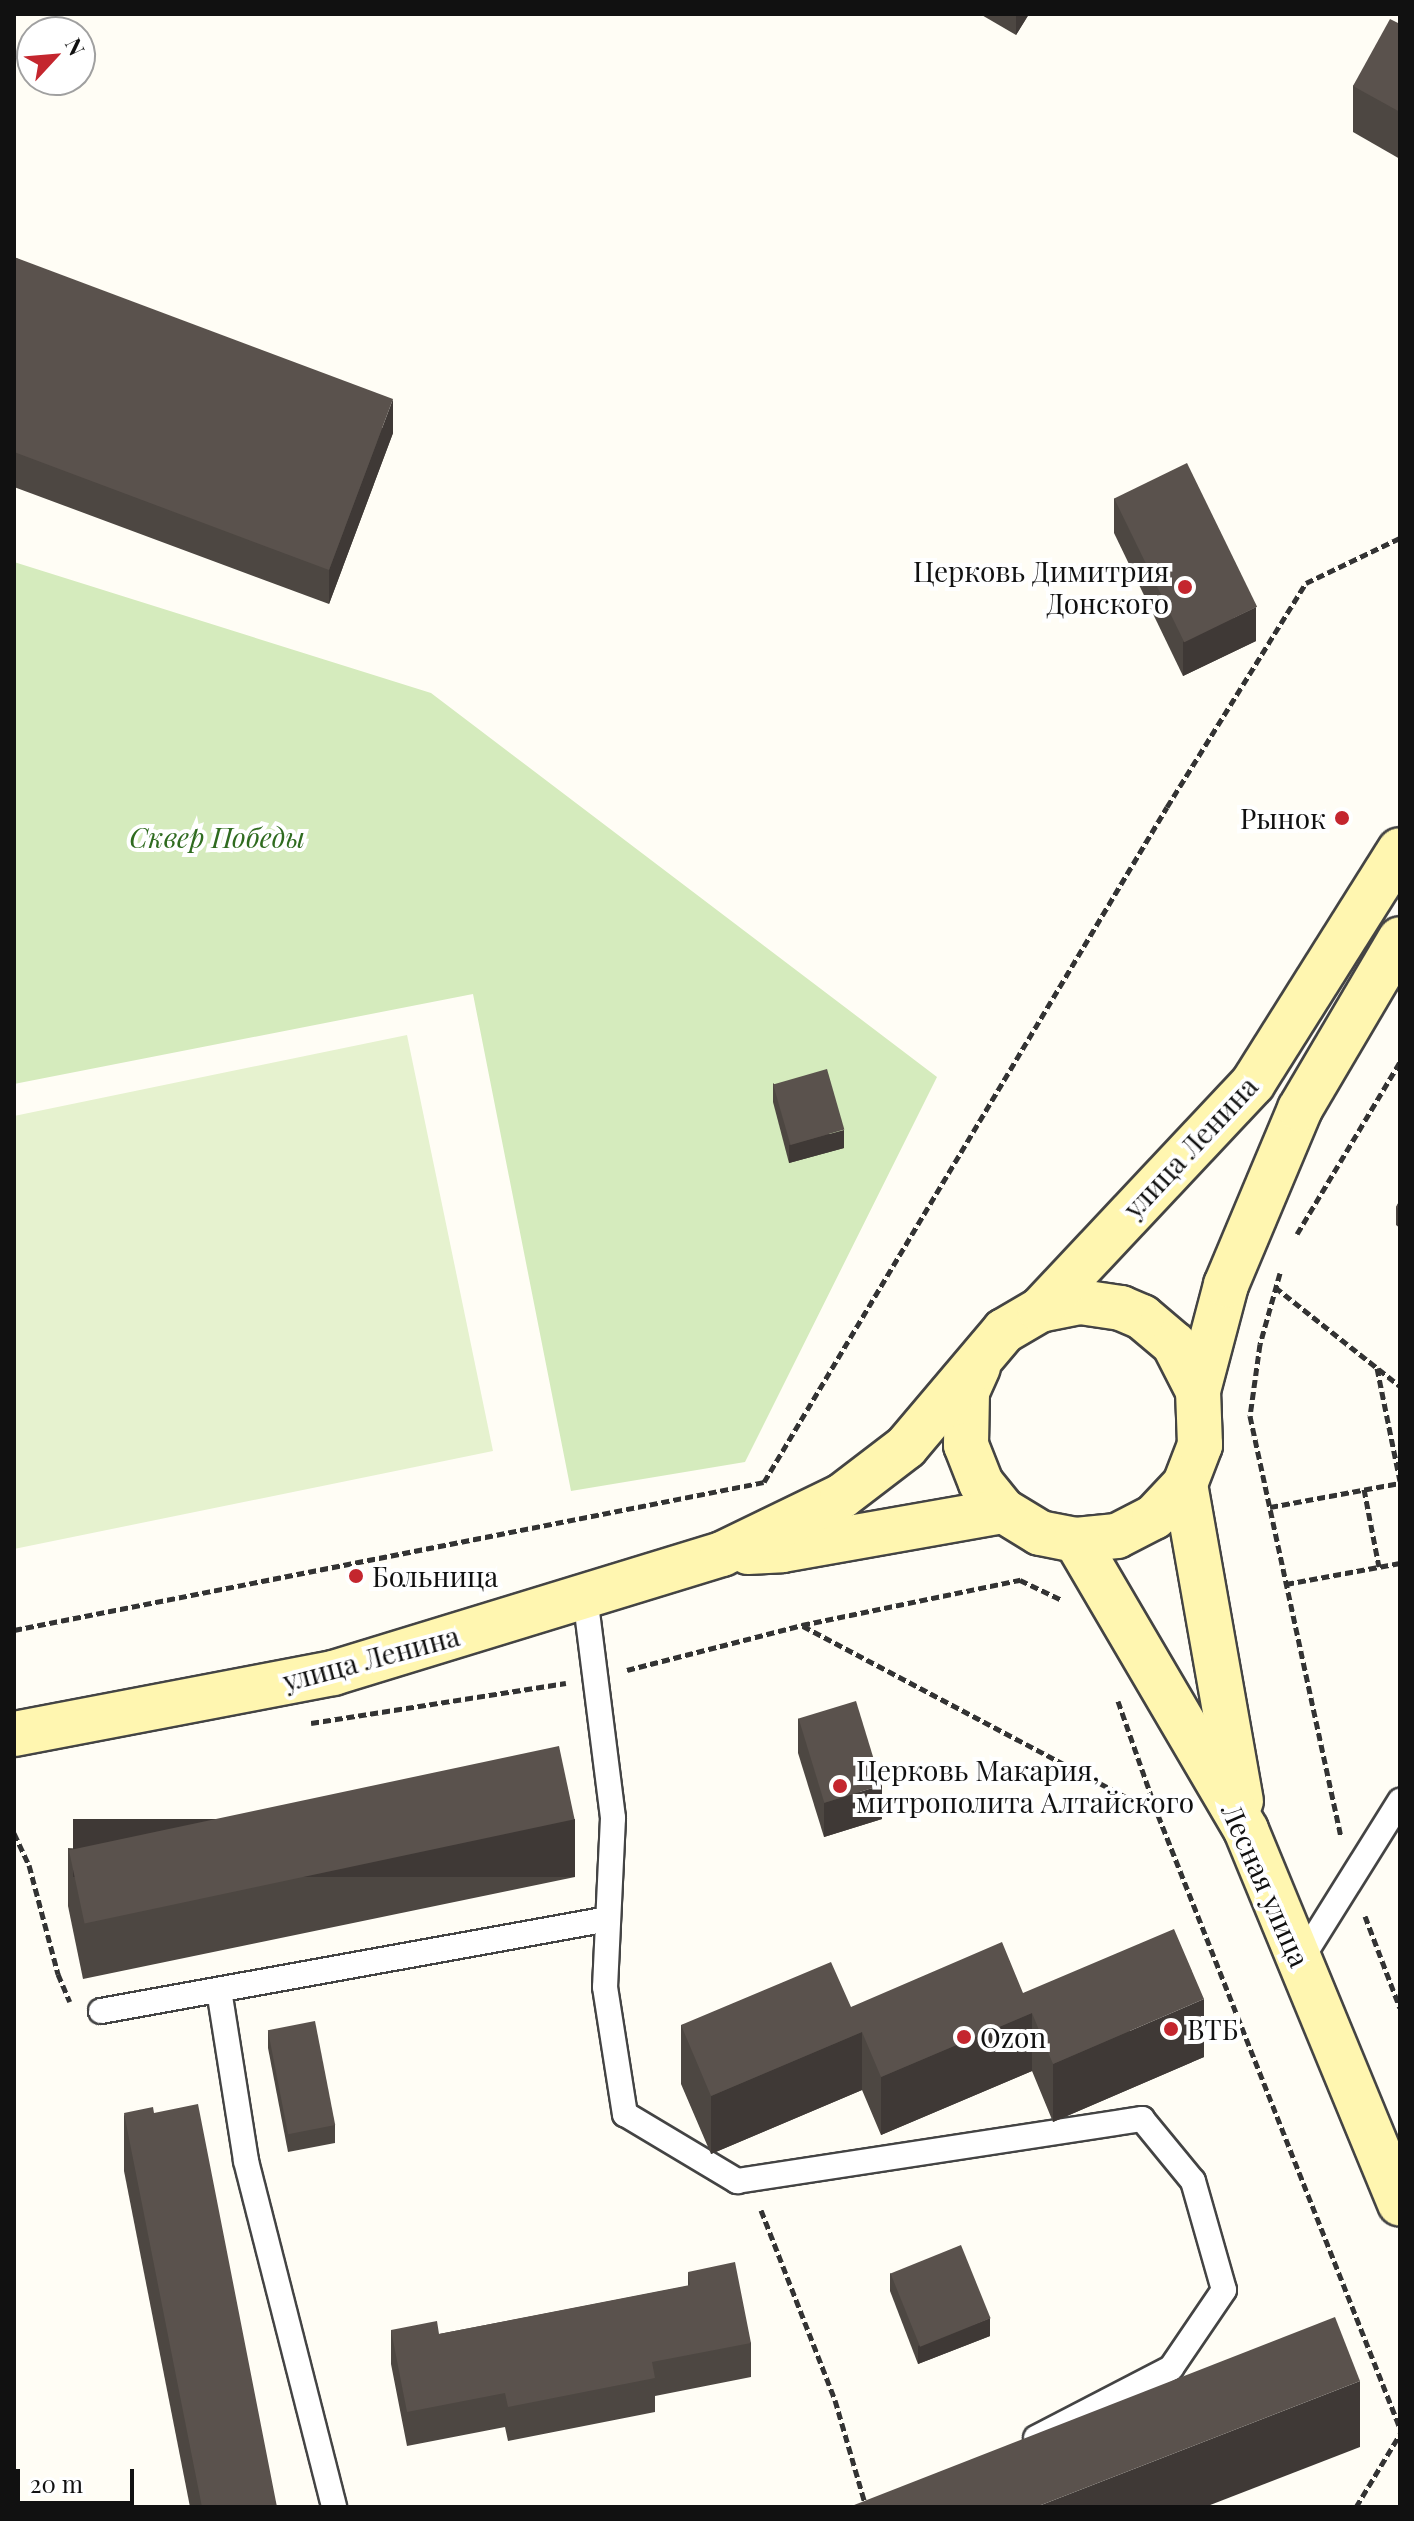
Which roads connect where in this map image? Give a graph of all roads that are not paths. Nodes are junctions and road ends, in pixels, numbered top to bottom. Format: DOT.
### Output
graph roads {
  1 [pos="1400,850"];
  2 [pos="1400,939"];
  3 [pos="1040,1310"];
  4 [pos="984,1354"];
  5 [pos="1198,1391"];
  6 [pos="1185,1484"];
  7 [pos="1004,1511"];
  8 [pos="1076,1540"];
  9 [pos="722,1554"];
  10 [pos="585,1596"];
  11 [pos="14,1734"];
  12 [pos="1400,1801"];
  13 [pos="1246,1830"];
  14 [pos="608,1919"];
  15 [pos="1300,1961"];
  16 [pos="219,1990"];
  17 [pos="101,2011"];
  18 [pos="1400,2204"];
  19 [pos="1020,2445"];
  20 [pos="334,2507"];
  1 -- 3 [label="street, улица Ленина"];
  2 -- 5 [label="street, улица Ленина"];
  3 -- 4 [label="street, улица Ленина"];
  3 -- 5 [label="street, улица Ленина"];
  4 -- 7 [label="street, улица Ленина"];
  4 -- 9 [label="street, улица Ленина"];
  5 -- 6 [label="street, улица Ленина"];
  6 -- 8 [label="street, улица Ленина"];
  6 -- 13 [label="street"];
  7 -- 8 [label="street, улица Ленина"];
  7 -- 9 [label="street, улица Ленина"];
  8 -- 13 [label="street, Лесная улица"];
  9 -- 10 [label="street, улица Ленина"];
  10 -- 11 [label="street, улица Ленина"];
  10 -- 14 [label="lane"];
  12 -- 15 [label="lane"];
  13 -- 15 [label="street, Лесная улица"];
  14 -- 16 [label="lane"];
  14 -- 19 [label="lane"];
  15 -- 18 [label="street, Лесная улица"];
  16 -- 17 [label="lane"];
  16 -- 20 [label="lane"];
}
